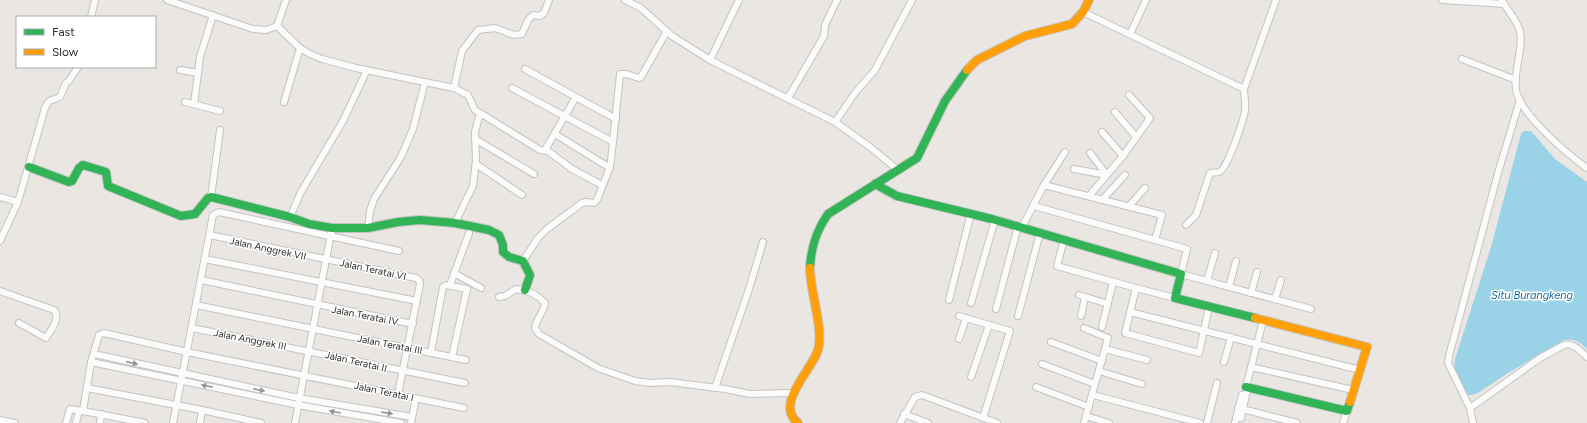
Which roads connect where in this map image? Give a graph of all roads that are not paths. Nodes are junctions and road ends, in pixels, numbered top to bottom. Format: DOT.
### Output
graph roads {
  1 [pos="95,0"];
  2 [pos="167,0"];
  3 [pos="286,0"];
  4 [pos="549,0"];
  5 [pos="625,0"];
  6 [pos="739,0"];
  7 [pos="837,0"];
  8 [pos="912,0"];
  9 [pos="1089,0"];
  10 [pos="1146,0"];
  11 [pos="1276,0"];
  12 [pos="1442,0"];
  13 [pos="1503,2"];
  14 [pos="1083,12"];
  15 [pos="213,15"];
  16 [pos="91,16"];
  17 [pos="277,26"];
  18 [pos="667,31"];
  19 [pos="1130,34"];
  20 [pos="300,48"];
  21 [pos="1462,59"];
  22 [pos="710,60"];
  23 [pos="77,68"];
  24 [pos="525,69"];
  25 [pos="180,70"];
  26 [pos="368,70"];
  27 [pos="198,73"];
  28 [pos="1516,80"];
  29 [pos="425,82"];
  30 [pos="454,88"];
  31 [pos="512,88"];
  32 [pos="1244,89"];
  33 [pos="1129,95"];
  34 [pos="576,98"];
  35 [pos="788,98"];
  36 [pos="1520,100"];
  37 [pos="185,102"];
  38 [pos="284,102"];
  39 [pos="194,104"];
  40 [pos="220,110"];
  41 [pos="1115,112"];
  42 [pos="480,113"];
  43 [pos="565,116"];
  44 [pos="616,119"];
  45 [pos="835,122"];
  46 [pos="220,130"];
  47 [pos="1102,132"];
  48 [pos="555,134"];
  49 [pos="1136,137"];
  50 [pos="475,139"];
  51 [pos="613,142"];
  52 [pos="546,150"];
  53 [pos="1065,152"];
  54 [pos="1090,153"];
  55 [pos="1123,156"];
  56 [pos="1097,163"];
  57 [pos="476,164"];
  58 [pos="29,167"];
  59 [pos="610,168"];
  60 [pos="1587,168"];
  61 [pos="1074,169"];
  62 [pos="898,170"];
  63 [pos="1090,172"];
  64 [pos="534,174"];
  65 [pos="1107,175"];
  66 [pos="1125,176"];
  67 [pos="875,184"];
  68 [pos="602,185"];
  69 [pos="1044,185"];
  70 [pos="1145,188"];
  71 [pos="522,195"];
  72 [pos="1089,196"];
  73 [pos="0,197"];
  74 [pos="210,197"];
  75 [pos="1102,200"];
  76 [pos="18,202"];
  77 [pos="1034,206"];
  78 [pos="1129,206"];
  79 [pos="971,213"];
  80 [pos="290,217"];
  81 [pos="995,220"];
  82 [pos="455,223"];
  83 [pos="1186,225"];
  84 [pos="1020,227"];
  85 [pos="332,228"];
  86 [pos="368,228"];
  87 [pos="469,233"];
  88 [pos="1040,233"];
  89 [pos="210,235"];
  90 [pos="330,237"];
  91 [pos="1064,240"];
  92 [pos="1155,240"];
  93 [pos="0,241"];
  94 [pos="763,242"];
  95 [pos="399,251"];
  96 [pos="1215,253"];
  97 [pos="205,258"];
  98 [pos="326,260"];
  99 [pos="523,261"];
  100 [pos="1236,261"];
  101 [pos="1257,272"];
  102 [pos="454,273"];
  103 [pos="1181,274"];
  104 [pos="201,280"];
  105 [pos="1281,280"];
  106 [pos="1207,281"];
  107 [pos="322,282"];
  108 [pos="469,282"];
  109 [pos="1114,282"];
  110 [pos="450,285"];
  111 [pos="1229,287"];
  112 [pos="481,288"];
  113 [pos="1136,288"];
  114 [pos="467,289"];
  115 [pos="525,290"];
  116 [pos="0,291"];
  117 [pos="1251,293"];
  118 [pos="1079,295"];
  119 [pos="499,297"];
  120 [pos="1085,298"];
  121 [pos="1176,298"];
  122 [pos="1275,299"];
  123 [pos="949,300"];
  124 [pos="417,301"];
  125 [pos="972,303"];
  126 [pos="1108,304"];
  127 [pos="196,305"];
  128 [pos="317,305"];
  129 [pos="1209,307"];
  130 [pos="996,309"];
  131 [pos="1311,309"];
  132 [pos="1130,312"];
  133 [pos="959,316"];
  134 [pos="1018,316"];
  135 [pos="1081,316"];
  136 [pos="966,318"];
  137 [pos="1263,320"];
  138 [pos="19,323"];
  139 [pos="413,324"];
  140 [pos="989,325"];
  141 [pos="1102,327"];
  142 [pos="192,328"];
  143 [pos="1084,328"];
  144 [pos="313,329"];
  145 [pos="1204,330"];
  146 [pos="1231,337"];
  147 [pos="959,339"];
  148 [pos="1050,342"];
  149 [pos="1257,344"];
  150 [pos="408,348"];
  151 [pos="1105,349"];
  152 [pos="308,351"];
  153 [pos="187,352"];
  154 [pos="431,352"];
  155 [pos="94,354"];
  156 [pos="452,357"];
  157 [pos="1587,357"];
  158 [pos="466,360"];
  159 [pos="1147,360"];
  160 [pos="1102,361"];
  161 [pos="90,362"];
  162 [pos="1224,362"];
  163 [pos="1042,364"];
  164 [pos="1251,367"];
  165 [pos="1360,370"];
  166 [pos="1099,371"];
  167 [pos="403,372"];
  168 [pos="304,374"];
  169 [pos="182,377"];
  170 [pos="971,377"];
  171 [pos="464,383"];
  172 [pos="1217,383"];
  173 [pos="1096,384"];
  174 [pos="1142,384"];
  175 [pos="1036,387"];
  176 [pos="1246,387"];
  177 [pos="87,388"];
  178 [pos="715,388"];
  179 [pos="1353,390"];
  180 [pos="398,394"];
  181 [pos="794,394"];
  182 [pos="1093,395"];
  183 [pos="299,398"];
  184 [pos="416,398"];
  185 [pos="177,405"];
  186 [pos="298,405"];
  187 [pos="1089,407"];
  188 [pos="464,408"];
  189 [pos="1470,408"];
  190 [pos="1240,409"];
  191 [pos="78,410"];
  192 [pos="202,410"];
  193 [pos="1347,411"];
  194 [pos="101,414"];
  195 [pos="904,414"];
  196 [pos="225,415"];
  197 [pos="1086,416"];
  198 [pos="983,418"];
  199 [pos="0,420"];
  200 [pos="412,420"];
  201 [pos="1235,420"];
  202 [pos="248,422"];
  203 [pos="14,423"];
  204 [pos="66,423"];
  205 [pos="76,423"];
  206 [pos="100,423"];
  207 [pos="145,423"];
  208 [pos="173,423"];
  209 [pos="200,423"];
  210 [pos="224,423"];
  211 [pos="261,423"];
  212 [pos="295,423"];
  213 [pos="401,423"];
  214 [pos="798,423"];
  215 [pos="900,423"];
  216 [pos="928,423"];
  217 [pos="997,423"];
  218 [pos="1084,423"];
  219 [pos="1109,423"];
  220 [pos="1200,423"];
  221 [pos="1208,423"];
  222 [pos="1297,423"];
  223 [pos="1343,423"];
  224 [pos="1473,423"];
  1 -- 16 [label="street"];
  2 -- 15 [label="street"];
  3 -- 17 [label="street"];
  4 -- 30 [label="street"];
  5 -- 18 [label="street"];
  6 -- 22 [label="street"];
  7 -- 35 [label="street"];
  8 -- 45 [label="street"];
  9 -- 14 [label="street"];
  10 -- 19 [label="street"];
  11 -- 32 [label="street"];
  12 -- 13 [label="street"];
  13 -- 28 [label="street"];
  14 -- 19 [label="street"];
  14 -- 62 [label="street"];
  15 -- 17 [label="street"];
  15 -- 27 [label="street"];
  17 -- 20 [label="street"];
  18 -- 22 [label="street"];
  18 -- 44 [label="street"];
  19 -- 32 [label="street"];
  20 -- 26 [label="street"];
  20 -- 38 [label="street"];
  21 -- 28 [label="street"];
  22 -- 35 [label="street"];
  23 -- 58 [label="street"];
  24 -- 34 [label="street"];
  25 -- 27 [label="street"];
  26 -- 29 [label="street"];
  26 -- 80 [label="street"];
  27 -- 39 [label="street"];
  28 -- 36 [label="street"];
  29 -- 30 [label="street"];
  29 -- 86 [label="street"];
  30 -- 42 [label="street"];
  31 -- 43 [label="street"];
  32 -- 83 [label="street"];
  33 -- 49 [label="street"];
  34 -- 43 [label="street"];
  34 -- 44 [label="street"];
  35 -- 45 [label="street"];
  36 -- 60 [label="street"];
  36 -- 189 [label="street"];
  37 -- 39 [label="street"];
  39 -- 40 [label="street"];
  41 -- 49 [label="street"];
  42 -- 50 [label="street"];
  42 -- 52 [label="street"];
  43 -- 48 [label="street"];
  43 -- 51 [label="street"];
  44 -- 51 [label="street"];
  45 -- 62 [label="street"];
  46 -- 74 [label="street"];
  47 -- 55 [label="street"];
  48 -- 52 [label="street"];
  48 -- 59 [label="street"];
  49 -- 55 [label="street"];
  50 -- 57 [label="street"];
  50 -- 64 [label="street"];
  51 -- 59 [label="street"];
  52 -- 68 [label="street"];
  53 -- 69 [label="street"];
  54 -- 56 [label="street"];
  55 -- 65 [label="street"];
  56 -- 63 [label="street"];
  56 -- 65 [label="street"];
  57 -- 71 [label="street"];
  57 -- 82 [label="street"];
  58 -- 74 [label="street"];
  58 -- 76 [label="street"];
  59 -- 68 [label="street"];
  61 -- 63 [label="street"];
  62 -- 67 [label="street"];
  63 -- 65 [label="street"];
  65 -- 72 [label="street"];
  66 -- 75 [label="street"];
  67 -- 79 [label="street"];
  67 -- 181 [label="street"];
  68 -- 99 [label="street"];
  69 -- 72 [label="street"];
  69 -- 77 [label="street"];
  70 -- 78 [label="street"];
  72 -- 75 [label="street"];
  73 -- 76 [label="street"];
  74 -- 80 [label="street"];
  75 -- 78 [label="street"];
  76 -- 93 [label="street"];
  77 -- 84 [label="street"];
  77 -- 92 [label="street"];
  78 -- 92 [label="street"];
  79 -- 81 [label="street"];
  79 -- 123 [label="street"];
  80 -- 85 [label="street"];
  81 -- 84 [label="street"];
  81 -- 125 [label="street"];
  82 -- 86 [label="street"];
  82 -- 99 [label="street"];
  84 -- 88 [label="street"];
  84 -- 130 [label="street"];
  85 -- 86 [label="street"];
  85 -- 90 [label="street"];
  87 -- 102 [label="street"];
  88 -- 91 [label="street"];
  88 -- 134 [label="street"];
  89 -- 90 [label="street"];
  89 -- 97 [label="street"];
  89 -- 98 [label="street, Jalan Anggrek VII"];
  90 -- 95 [label="street"];
  90 -- 98 [label="street"];
  91 -- 103 [label="street"];
  91 -- 109 [label="street"];
  92 -- 103 [label="street"];
  94 -- 178 [label="street"];
  96 -- 106 [label="street"];
  97 -- 104 [label="street"];
  97 -- 107 [label="street"];
  98 -- 107 [label="street"];
  98 -- 124 [label="street, Jalan Teratai VI"];
  99 -- 115 [label="street"];
  100 -- 111 [label="street"];
  101 -- 117 [label="street"];
  102 -- 108 [label="street"];
  102 -- 110 [label="street"];
  103 -- 106 [label="street"];
  103 -- 121 [label="street"];
  104 -- 127 [label="street"];
  104 -- 128 [label="street, Jalan Teratai IV"];
  105 -- 122 [label="street"];
  106 -- 111 [label="street"];
  107 -- 124 [label="street"];
  107 -- 128 [label="street"];
  108 -- 112 [label="street"];
  108 -- 114 [label="street"];
  109 -- 113 [label="street"];
  109 -- 126 [label="street"];
  110 -- 114 [label="street"];
  110 -- 154 [label="street"];
  111 -- 117 [label="street"];
  113 -- 121 [label="street"];
  113 -- 132 [label="street"];
  114 -- 156 [label="street"];
  115 -- 119 [label="street"];
  115 -- 178 [label="street"];
  116 -- 138 [label="street"];
  117 -- 122 [label="street"];
  118 -- 120 [label="street"];
  120 -- 126 [label="street"];
  120 -- 135 [label="street"];
  121 -- 129 [label="street"];
  122 -- 131 [label="street"];
  124 -- 139 [label="street"];
  126 -- 141 [label="street"];
  127 -- 142 [label="street"];
  127 -- 144 [label="street, Jalan Teratai III"];
  128 -- 139 [label="street, Jalan Teratai IV"];
  128 -- 144 [label="street"];
  129 -- 137 [label="street"];
  129 -- 145 [label="street"];
  132 -- 145 [label="street"];
  132 -- 145 [label="street"];
  133 -- 136 [label="street"];
  136 -- 140 [label="street"];
  136 -- 147 [label="street"];
  137 -- 149 [label="street"];
  137 -- 165 [label="street"];
  139 -- 150 [label="street"];
  140 -- 170 [label="street"];
  140 -- 198 [label="street"];
  142 -- 152 [label="street, Jalan Anggrek III"];
  142 -- 153 [label="street"];
  143 -- 151 [label="street"];
  144 -- 150 [label="street, Jalan Teratai III"];
  144 -- 152 [label="street"];
  145 -- 146 [label="street"];
  146 -- 149 [label="street"];
  146 -- 162 [label="street"];
  148 -- 160 [label="street"];
  149 -- 164 [label="street"];
  149 -- 165 [label="street"];
  150 -- 154 [label="street, Jalan Teratai III"];
  150 -- 167 [label="street"];
  151 -- 159 [label="street"];
  151 -- 160 [label="street"];
  152 -- 167 [label="street, Jalan Teratai II"];
  152 -- 168 [label="street"];
  153 -- 155 [label="street, Jalan Teratai I"];
  153 -- 168 [label="street, Jalan Teratai I"];
  153 -- 169 [label="street"];
  154 -- 156 [label="street, Jalan Teratai III"];
  155 -- 161 [label="street"];
  155 -- 169 [label="street, one-way"];
  156 -- 158 [label="street, Jalan Teratai III"];
  157 -- 189 [label="street"];
  160 -- 166 [label="street"];
  161 -- 169 [label="street"];
  161 -- 177 [label="street"];
  163 -- 173 [label="street"];
  164 -- 176 [label="street"];
  164 -- 179 [label="street"];
  165 -- 179 [label="street"];
  166 -- 173 [label="street"];
  166 -- 174 [label="street"];
  167 -- 171 [label="street, Jalan Teratai II"];
  167 -- 180 [label="street"];
  168 -- 180 [label="street, Jalan Teratai I"];
  168 -- 183 [label="street"];
  169 -- 183 [label="street, one-way"];
  169 -- 185 [label="street"];
  186 -- 169 [label="street, one-way"];
  172 -- 221 [label="street"];
  173 -- 182 [label="street"];
  175 -- 187 [label="street"];
  176 -- 190 [label="street"];
  176 -- 193 [label="street"];
  177 -- 185 [label="street"];
  177 -- 191 [label="street"];
  178 -- 181 [label="street"];
  179 -- 193 [label="street"];
  180 -- 184 [label="street, Jalan Teratai I"];
  181 -- 214 [label="street"];
  182 -- 187 [label="street"];
  182 -- 220 [label="street"];
  183 -- 186 [label="street"];
  183 -- 200 [label="street, one-way"];
  184 -- 188 [label="street, Jalan Teratai I"];
  184 -- 200 [label="street"];
  185 -- 192 [label="street"];
  185 -- 208 [label="street"];
  186 -- 212 [label="street"];
  213 -- 186 [label="street, one-way"];
  187 -- 197 [label="street"];
  189 -- 224 [label="street"];
  190 -- 201 [label="street"];
  190 -- 222 [label="street"];
  191 -- 194 [label="street"];
  191 -- 204 [label="street"];
  191 -- 205 [label="street"];
  192 -- 196 [label="street"];
  192 -- 209 [label="street"];
  193 -- 223 [label="street"];
  194 -- 206 [label="street"];
  194 -- 207 [label="street"];
  195 -- 198 [label="street"];
  195 -- 215 [label="street"];
  195 -- 216 [label="street"];
  196 -- 202 [label="street"];
  196 -- 210 [label="street"];
  197 -- 218 [label="street"];
  197 -- 219 [label="street"];
  198 -- 217 [label="street"];
  199 -- 203 [label="street"];
  202 -- 211 [label="street"];
}
